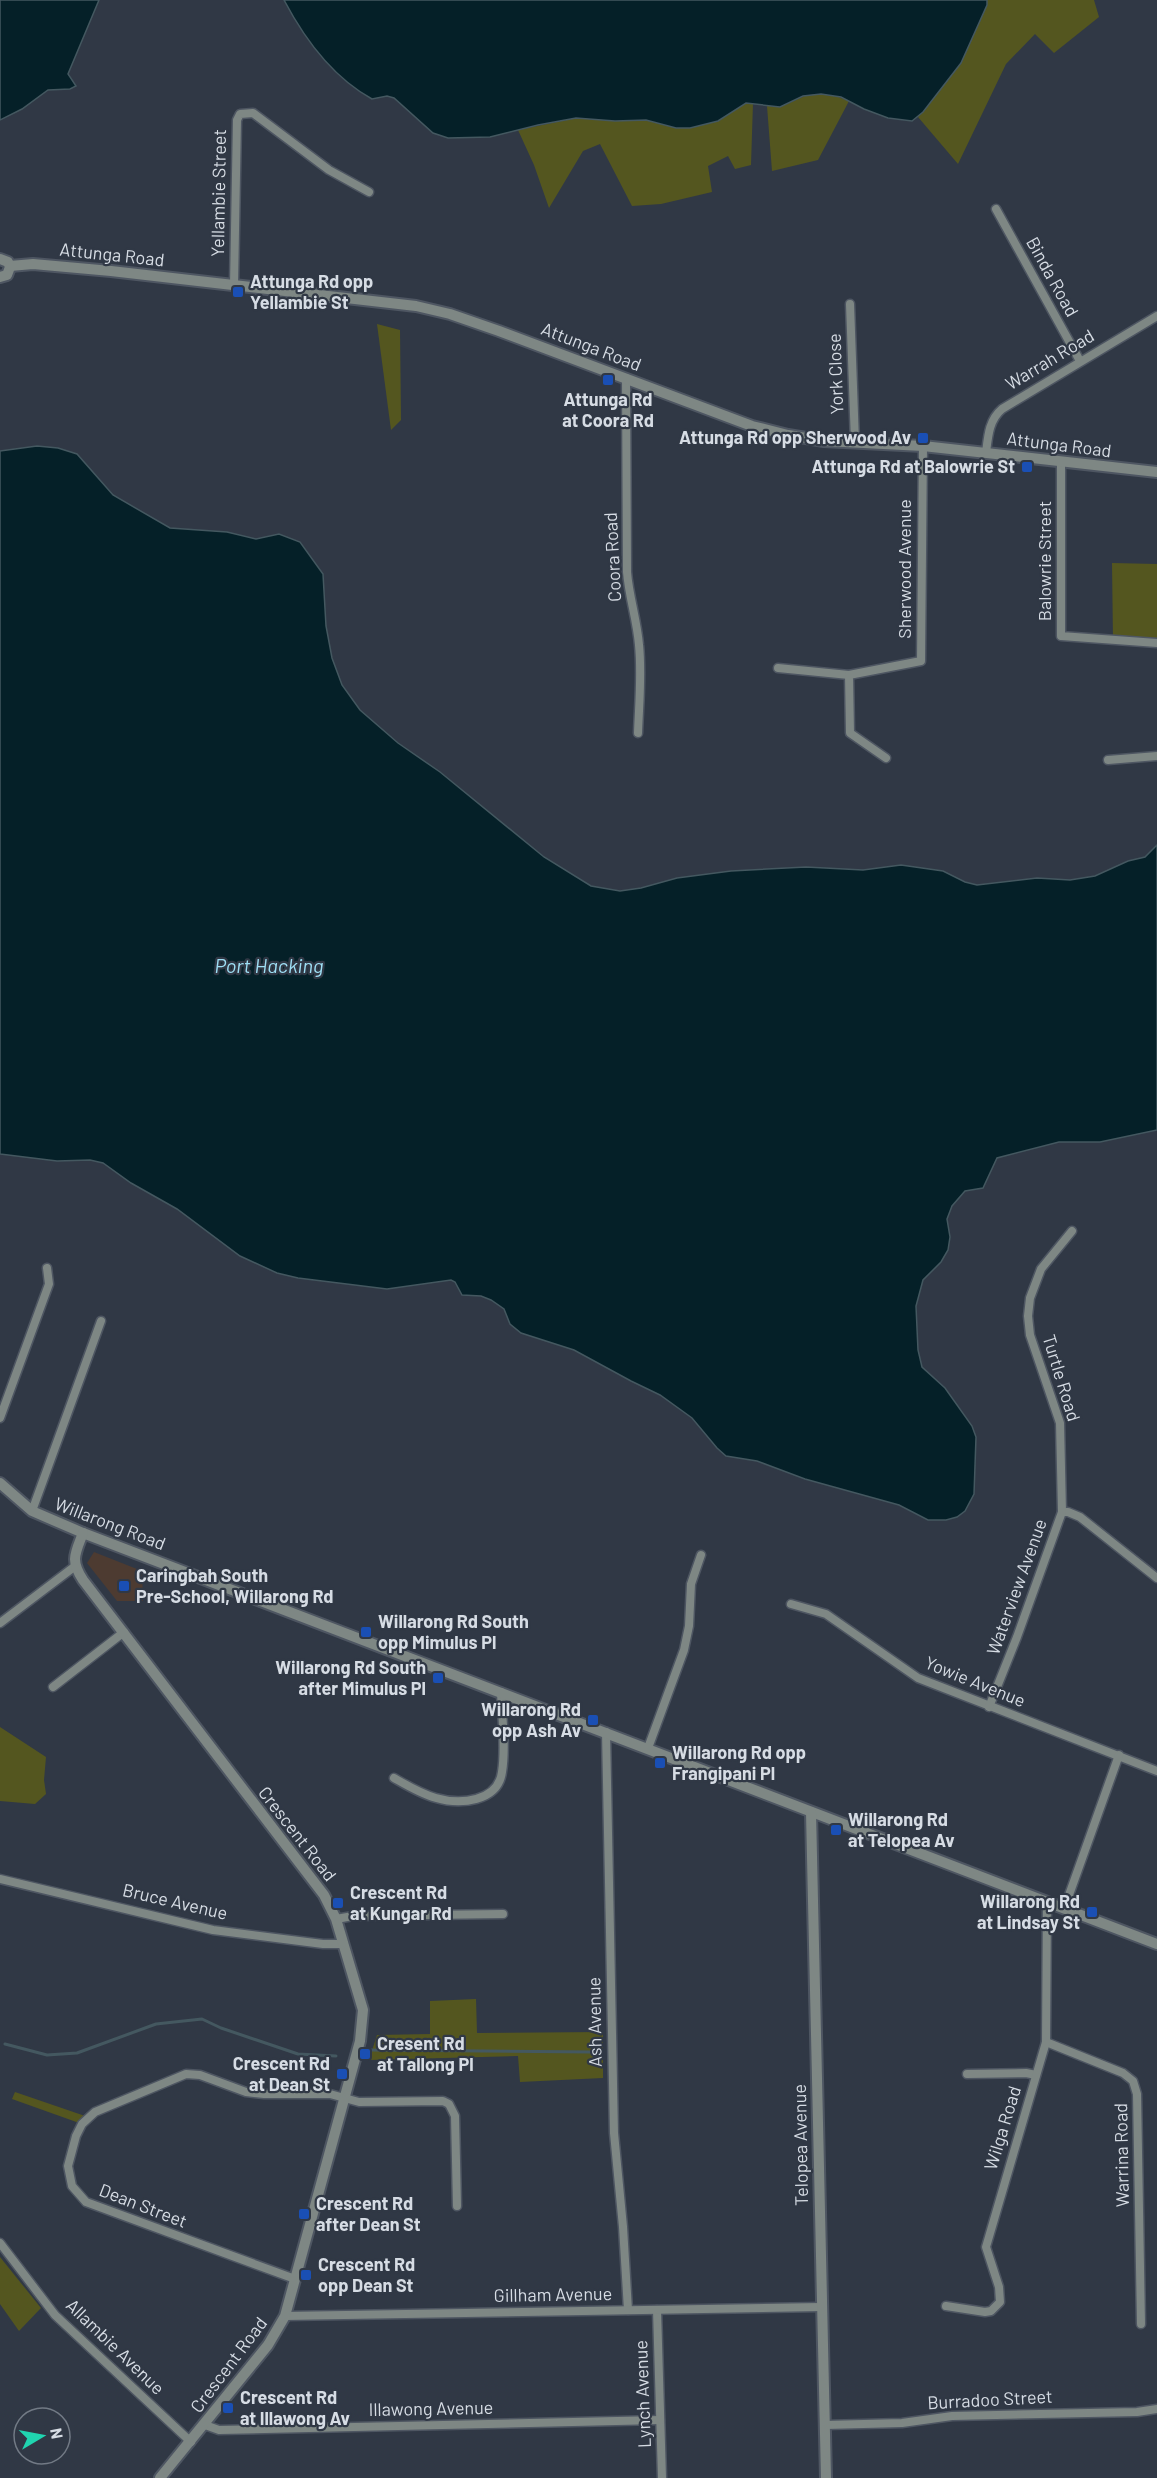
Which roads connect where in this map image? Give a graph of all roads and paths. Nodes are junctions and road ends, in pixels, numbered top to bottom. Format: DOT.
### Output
graph roads {
  1 [pos="369,192"];
  2 [pos="996,209"];
  3 [pos="0,259"];
  4 [pos="10,266"];
  5 [pos="0,276"];
  6 [pos="234,285"];
  7 [pos="850,304"];
  8 [pos="1157,316"];
  9 [pos="1080,361"];
  10 [pos="626,378"];
  11 [pos="855,442"];
  12 [pos="923,446"];
  13 [pos="986,453"];
  14 [pos="1061,463"];
  15 [pos="1157,472"];
  16 [pos="1157,643"];
  17 [pos="778,668"];
  18 [pos="849,675"];
  19 [pos="638,733"];
  20 [pos="1157,756"];
  21 [pos="886,758"];
  22 [pos="1108,760"];
  23 [pos="1072,1231"];
  24 [pos="47,1268"];
  25 [pos="101,1321"];
  26 [pos="0,1418"];
  27 [pos="0,1483"];
  28 [pos="32,1511"];
  29 [pos="1062,1512"];
  30 [pos="83,1533"];
  31 [pos="701,1556"];
  32 [pos="74,1567"];
  33 [pos="1157,1578"];
  34 [pos="791,1604"];
  35 [pos="0,1623"];
  36 [pos="124,1632"];
  37 [pos="53,1687"];
  38 [pos="501,1692"];
  39 [pos="989,1707"];
  40 [pos="606,1732"];
  41 [pos="648,1748"];
  42 [pos="1119,1755"];
  43 [pos="1157,1771"];
  44 [pos="394,1778"];
  45 [pos="811,1812"];
  46 [pos="0,1879"];
  47 [pos="1047,1902"];
  48 [pos="1064,1909"];
  49 [pos="502,1914"];
  50 [pos="336,1919"];
  51 [pos="344,1944"];
  52 [pos="1157,1944"];
  53 [pos="1046,2042"];
  54 [pos="967,2074"];
  55 [pos="1036,2075"];
  56 [pos="345,2098"];
  57 [pos="457,2206"];
  58 [pos="0,2243"];
  59 [pos="296,2279"];
  60 [pos="946,2306"];
  61 [pos="821,2307"];
  62 [pos="628,2310"];
  63 [pos="657,2310"];
  64 [pos="285,2316"];
  65 [pos="1141,2324"];
  66 [pos="1157,2409"];
  67 [pos="660,2420"];
  68 [pos="205,2425"];
  69 [pos="825,2425"];
  70 [pos="191,2442"];
  71 [pos="160,2478"];
  72 [pos="662,2478"];
  73 [pos="826,2478"];
  1 -- 6 [label="street, Yellambie Street"];
  2 -- 9 [label="street, Binda Road"];
  3 -- 4 [label="street"];
  4 -- 5 [label="street"];
  4 -- 6 [label="street, Attunga Road"];
  6 -- 10 [label="street, Attunga Road"];
  7 -- 11 [label="street, York Close"];
  8 -- 9 [label="street, Warrah Road"];
  9 -- 13 [label="street, Warrah Road"];
  10 -- 11 [label="street, Attunga Road"];
  10 -- 19 [label="street, Coora Road"];
  11 -- 12 [label="street, Attunga Road"];
  12 -- 13 [label="street, Attunga Road"];
  12 -- 18 [label="street, Sherwood Avenue"];
  13 -- 14 [label="street, Attunga Road"];
  14 -- 15 [label="street, Attunga Road"];
  14 -- 16 [label="street, Balowrie Street"];
  17 -- 18 [label="street"];
  18 -- 21 [label="street"];
  20 -- 22 [label="street"];
  23 -- 29 [label="street, Turtle Road"];
  24 -- 26 [label="street"];
  25 -- 28 [label="street"];
  27 -- 28 [label="street, Willarong Road"];
  28 -- 30 [label="street, Willarong Road"];
  29 -- 33 [label="street"];
  29 -- 39 [label="street, Waterview Avenue"];
  30 -- 32 [label="street"];
  30 -- 38 [label="street, Willarong Road"];
  31 -- 41 [label="street"];
  32 -- 35 [label="street"];
  32 -- 36 [label="street, Crescent Road"];
  34 -- 39 [label="street, Yowie Avenue"];
  36 -- 37 [label="street"];
  36 -- 50 [label="street, Crescent Road"];
  38 -- 40 [label="street, Willarong Road"];
  38 -- 44 [label="street"];
  39 -- 42 [label="street, Yowie Avenue"];
  40 -- 41 [label="street, Willarong Road"];
  40 -- 62 [label="street, Ash Avenue"];
  41 -- 45 [label="street, Willarong Road"];
  42 -- 43 [label="street, Yowie Avenue"];
  42 -- 48 [label="street"];
  45 -- 47 [label="street, Willarong Road"];
  45 -- 61 [label="street, Telopea Avenue"];
  46 -- 51 [label="street, Bruce Avenue"];
  47 -- 48 [label="street, Willarong Road"];
  47 -- 53 [label="street, Wilga Road"];
  48 -- 52 [label="street, Willarong Road"];
  49 -- 50 [label="street"];
  50 -- 51 [label="street, Crescent Road"];
  51 -- 56 [label="street, Crescent Road"];
  53 -- 55 [label="street, Wilga Road"];
  53 -- 65 [label="street, Warrina Road"];
  54 -- 55 [label="street"];
  55 -- 60 [label="street, Wilga Road"];
  56 -- 57 [label="street, Dean Street"];
  56 -- 59 [label="street, Crescent Road"];
  56 -- 59 [label="street, Dean Street"];
  58 -- 70 [label="street, Allambie Avenue"];
  59 -- 64 [label="street, Crescent Road"];
  61 -- 63 [label="street, Gillham Avenue"];
  61 -- 69 [label="street, Telopea Avenue"];
  62 -- 63 [label="street, Gillham Avenue"];
  62 -- 64 [label="street, Gillham Avenue"];
  63 -- 67 [label="street, Lynch Avenue"];
  64 -- 68 [label="street, Crescent Road"];
  66 -- 69 [label="street, Burradoo Street"];
  67 -- 68 [label="street, Illawong Avenue"];
  67 -- 72 [label="street, Lynch Avenue"];
  68 -- 70 [label="street, Crescent Road"];
  69 -- 73 [label="street, Telopea Avenue"];
  70 -- 71 [label="street, Crescent Road"];
}
